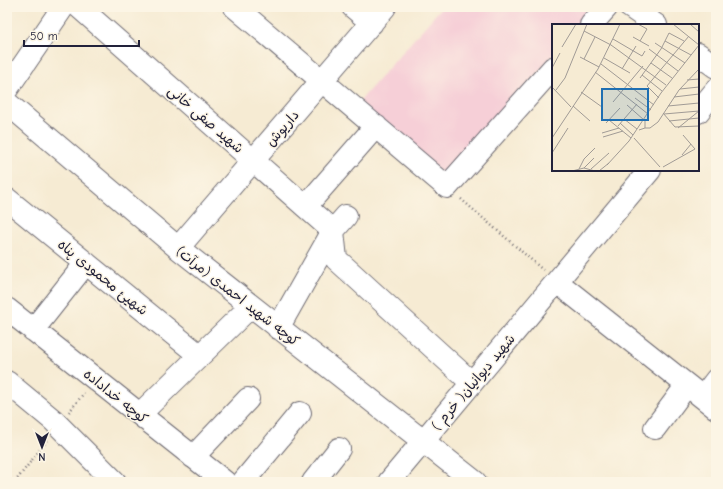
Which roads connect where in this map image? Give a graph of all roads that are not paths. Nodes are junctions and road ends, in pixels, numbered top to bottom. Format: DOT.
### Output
graph roads {
  1 [pos="79,7"];
  2 [pos="235,7"];
  3 [pos="353,7"];
  4 [pos="607,7"];
  5 [pos="630,7"];
  6 [pos="58,11"];
  7 [pos="378,15"];
  8 [pos="592,24"];
  9 [pos="655,24"];
  10 [pos="699,55"];
  11 [pos="716,66"];
  12 [pos="552,69"];
  13 [pos="322,80"];
  14 [pos="7,89"];
  15 [pos="716,90"];
  16 [pos="7,103"];
  17 [pos="699,111"];
  18 [pos="376,126"];
  19 [pos="253,160"];
  20 [pos="649,171"];
  21 [pos="7,199"];
  22 [pos="306,206"];
  23 [pos="340,223"];
  24 [pos="178,248"];
  25 [pos="86,263"];
  26 [pos="557,282"];
  27 [pos="251,306"];
  28 [pos="7,309"];
  29 [pos="278,328"];
  30 [pos="33,330"];
  31 [pos="199,355"];
  32 [pos="716,380"];
  33 [pos="7,382"];
  34 [pos="472,383"];
  35 [pos="702,397"];
  36 [pos="248,399"];
  37 [pos="300,413"];
  38 [pos="140,414"];
  39 [pos="655,428"];
  40 [pos="423,442"];
  41 [pos="339,449"];
  42 [pos="192,457"];
  43 [pos="218,480"];
  44 [pos="115,482"];
  45 [pos="243,482"];
  46 [pos="313,482"];
  47 [pos="389,482"];
  48 [pos="475,482"];
  1 -- 19 [label="street, شهید صفی خانی"];
  2 -- 13 [label="street"];
  3 -- 7 [label="street"];
  4 -- 8 [label="street"];
  5 -- 9 [label="street"];
  6 -- 14 [label="street"];
  7 -- 13 [label="street, داریوش"];
  10 -- 11 [label="street"];
  12 -- 18 [label="street"];
  13 -- 18 [label="street"];
  13 -- 19 [label="street, داریوش"];
  15 -- 17 [label="street"];
  16 -- 24 [label="street, کوچه شهید احمدی (مرآت)"];
  18 -- 22 [label="street"];
  19 -- 22 [label="street, شهید صفی خانی"];
  19 -- 24 [label="street, داریوش"];
  20 -- 26 [label="street, شهید دیوانیان( خرم )"];
  21 -- 25 [label="street, شهیئ محمودی پناه"];
  22 -- 23 [label="street, شهید صفی خانی"];
  23 -- 29 [label="street"];
  23 -- 34 [label="street"];
  24 -- 27 [label="street, کوچه شهید احمدی (مرآت)"];
  25 -- 30 [label="street"];
  25 -- 31 [label="street, شهیئ محمودی پناه"];
  26 -- 34 [label="street, شهید دیوانیان( خرم )"];
  26 -- 35 [label="street"];
  27 -- 29 [label="street, کوچه شهید احمدی (مرآت)"];
  27 -- 31 [label="street"];
  28 -- 30 [label="street, کوچه خداداده"];
  29 -- 40 [label="street, کوچه شهید احمدی (مرآت)"];
  30 -- 38 [label="street, کوچه خداداده"];
  31 -- 38 [label="street"];
  32 -- 35 [label="street"];
  33 -- 44 [label="street"];
  34 -- 40 [label="street, شهید دیوانیان( خرم )"];
  35 -- 39 [label="street"];
  36 -- 42 [label="street"];
  37 -- 45 [label="street"];
  38 -- 42 [label="street, کوچه خداداده"];
  40 -- 47 [label="street, شهید دیوانیان( خرم )"];
  40 -- 48 [label="street, کوچه شهید احمدی (مرآت)"];
  41 -- 46 [label="street"];
  42 -- 43 [label="street, کوچه خداداده"];
}
